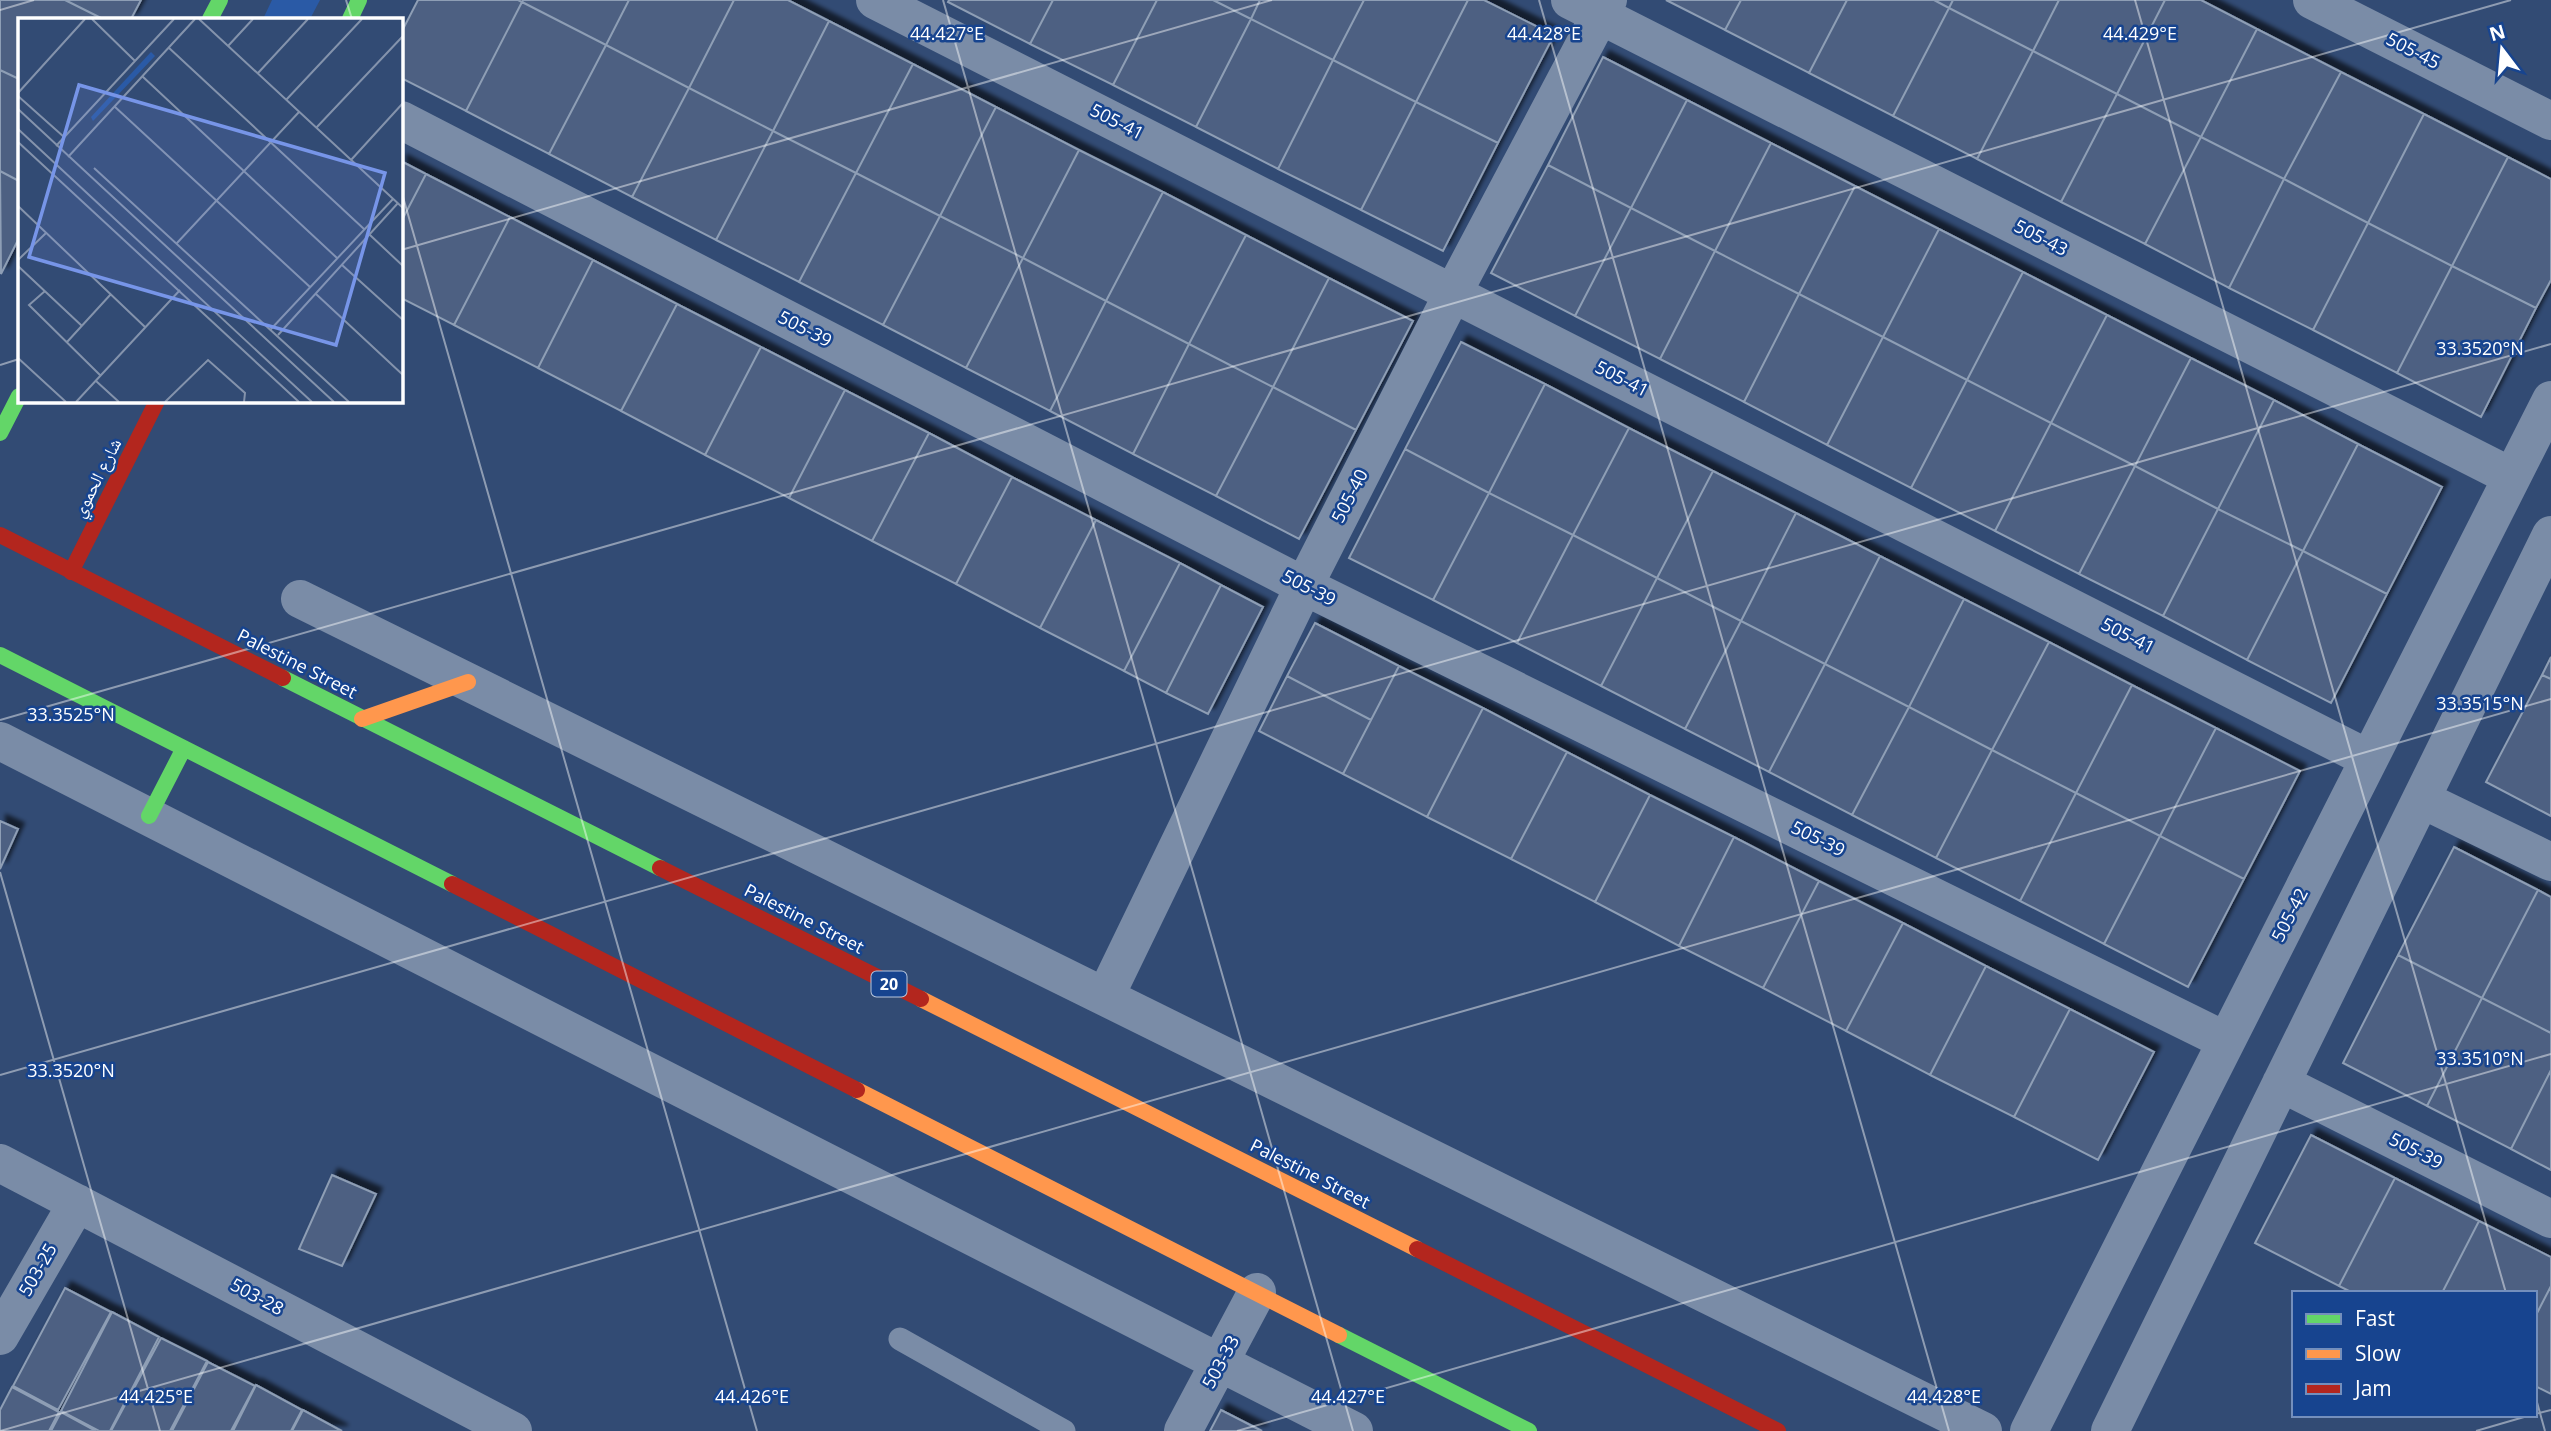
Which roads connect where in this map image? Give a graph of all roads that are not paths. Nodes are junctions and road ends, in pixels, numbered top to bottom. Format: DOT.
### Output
graph roads {
  1 [pos="220,0"];
  2 [pos="359,0"];
  3 [pos="875,0"];
  4 [pos="2312,0"];
  5 [pos="1592,5"];
  6 [pos="211,18"];
  7 [pos="350,18"];
  8 [pos="402,121"];
  9 [pos="2551,121"];
  10 [pos="1453,293"];
  11 [pos="2551,400"];
  12 [pos="157,402"];
  13 [pos="2512,477"];
  14 [pos="0,535"];
  15 [pos="2551,535"];
  16 [pos="71,572"];
  17 [pos="1304,586"];
  18 [pos="300,599"];
  19 [pos="0,655"];
  20 [pos="468,682"];
  21 [pos="362,719"];
  22 [pos="0,741"];
  23 [pos="184,748"];
  24 [pos="2369,759"];
  25 [pos="2421,799"];
  26 [pos="149,816"];
  27 [pos="2551,862"];
  28 [pos="1105,997"];
  29 [pos="2226,1041"];
  30 [pos="2281,1083"];
  31 [pos="0,1163"];
  32 [pos="77,1203"];
  33 [pos="2551,1219"];
  34 [pos="1257,1293"];
  35 [pos="0,1336"];
  36 [pos="900,1339"];
  37 [pos="1220,1363"];
  38 [pos="513,1431"];
  39 [pos="1064,1431"];
  40 [pos="1183,1431"];
  41 [pos="1354,1431"];
  42 [pos="1529,1431"];
  43 [pos="1778,1431"];
  44 [pos="1983,1431"];
  45 [pos="2029,1431"];
  46 [pos="2110,1431"];
  1 -- 6 [label="main road"];
  2 -- 7 [label="main road"];
  3 -- 10 [label="street, 505-41"];
  4 -- 9 [label="street, 505-45"];
  5 -- 10 [label="street, 505-40"];
  5 -- 13 [label="street, 505-43"];
  8 -- 17 [label="street, 505-39"];
  10 -- 17 [label="street, 505-40"];
  10 -- 24 [label="street, 505-41"];
  11 -- 13 [label="street, 505-42"];
  12 -- 16 [label="main road, شارع الحموي"];
  13 -- 24 [label="street, 505-42"];
  14 -- 16 [label="main road, Palestine Street / 20"];
  15 -- 25 [label="street"];
  16 -- 21 [label="main road, Palestine Street / 20"];
  17 -- 28 [label="street, 505-40"];
  17 -- 29 [label="street, 505-39"];
  18 -- 20 [label="street"];
  19 -- 23 [label="main road"];
  20 -- 21 [label="main road"];
  20 -- 28 [label="street"];
  21 -- 43 [label="main road, Palestine Street / 20"];
  22 -- 26 [label="street"];
  23 -- 26 [label="main road"];
  23 -- 34 [label="main road"];
  24 -- 29 [label="street, 505-42"];
  25 -- 27 [label="street"];
  25 -- 30 [label="street"];
  26 -- 37 [label="street"];
  28 -- 44 [label="street"];
  29 -- 45 [label="street, 505-42"];
  30 -- 33 [label="street, 505-39"];
  30 -- 46 [label="street"];
  31 -- 32 [label="street, 503-28"];
  32 -- 35 [label="street, 503-25"];
  32 -- 38 [label="street, 503-28"];
  34 -- 37 [label="street, 503-33"];
  34 -- 42 [label="main road"];
  36 -- 39 [label="lane"];
  37 -- 40 [label="street, 503-33"];
  37 -- 41 [label="street"];
}
